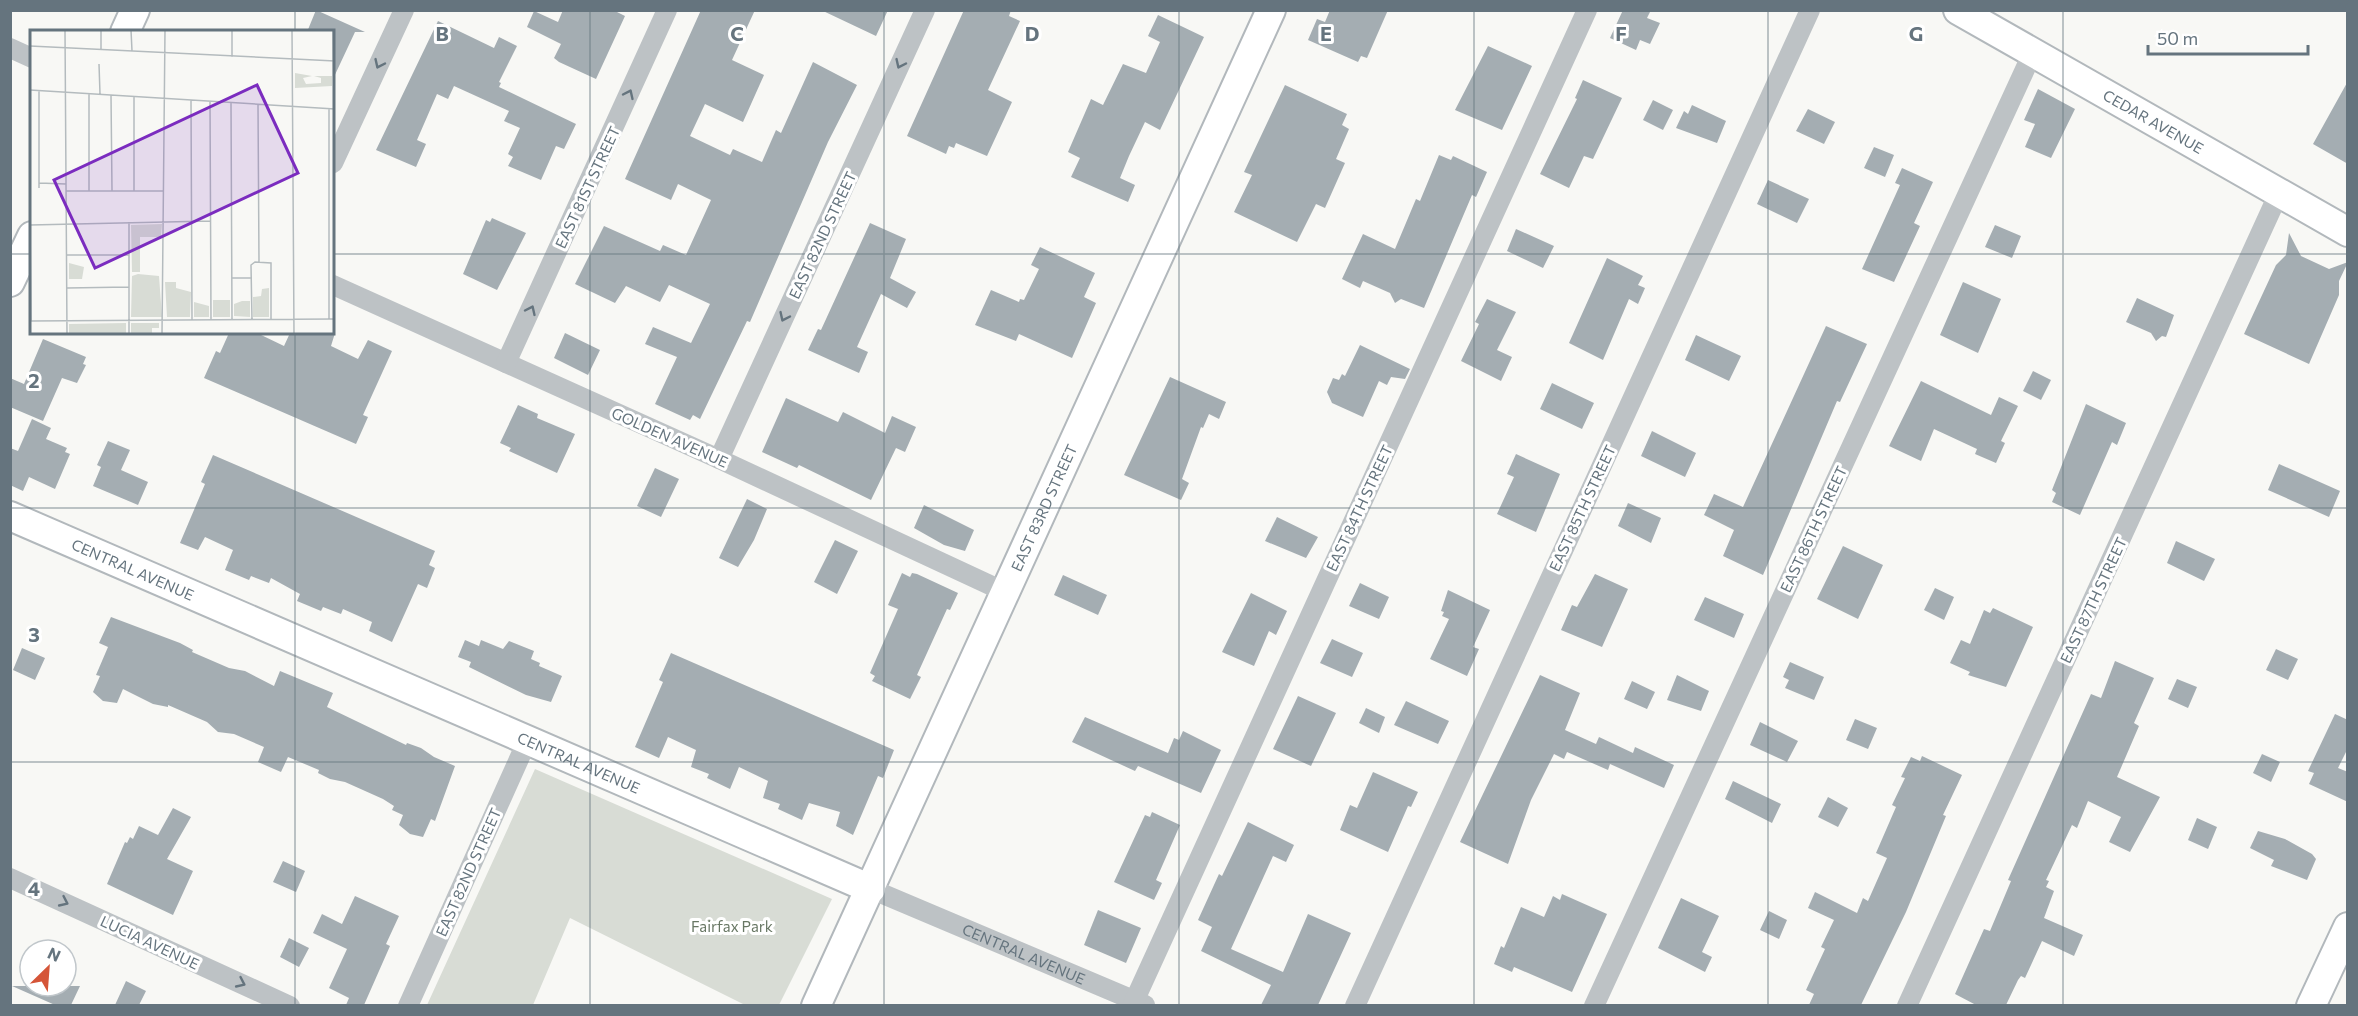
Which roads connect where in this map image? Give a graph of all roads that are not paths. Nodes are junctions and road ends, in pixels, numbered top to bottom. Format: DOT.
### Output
graph roads {
  1 [pos="135,10"];
  2 [pos="404,10"];
  3 [pos="667,10"];
  4 [pos="925,10"];
  5 [pos="1271,10"];
  6 [pos="1587,10"];
  7 [pos="1810,10"];
  8 [pos="1958,10"];
  9 [pos="126,30"];
  10 [pos="10,48"];
  11 [pos="2033,52"];
  12 [pos="30,57"];
  13 [pos="334,161"];
  14 [pos="2278,195"];
  15 [pos="2348,232"];
  16 [pos="30,240"];
  17 [pos="10,282"];
  18 [pos="334,285"];
  19 [pos="506,363"];
  20 [pos="719,459"];
  21 [pos="10,516"];
  22 [pos="1005,592"];
  23 [pos="528,739"];
  24 [pos="10,878"];
  25 [pos="871,889"];
  26 [pos="2348,927"];
  27 [pos="1138,1004"];
  28 [pos="290,1005"];
  29 [pos="408,1005"];
  30 [pos="816,1005"];
  31 [pos="1355,1005"];
  32 [pos="1594,1005"];
  33 [pos="1907,1005"];
  34 [pos="2311,1005"];
  1 -- 9 [label="street"];
  2 -- 13 [label="street, one-way"];
  19 -- 3 [label="street, EAST 81ST STREET, one-way"];
  4 -- 20 [label="street, EAST 82ND STREET, one-way"];
  5 -- 22 [label="street, EAST 83RD STREET"];
  6 -- 27 [label="street, EAST 84TH STREET"];
  7 -- 31 [label="street, EAST 85TH STREET"];
  8 -- 11 [label="street, CEDAR AVENUE"];
  10 -- 12 [label="street"];
  11 -- 14 [label="street, CEDAR AVENUE"];
  11 -- 32 [label="street, EAST 86TH STREET"];
  14 -- 15 [label="street, CEDAR AVENUE"];
  14 -- 33 [label="street, EAST 87TH STREET"];
  16 -- 17 [label="street"];
  18 -- 19 [label="street, GOLDEN AVENUE"];
  19 -- 20 [label="street, GOLDEN AVENUE"];
  20 -- 22 [label="street, GOLDEN AVENUE"];
  21 -- 23 [label="street, CENTRAL AVENUE"];
  22 -- 25 [label="street, EAST 83RD STREET"];
  23 -- 25 [label="street, CENTRAL AVENUE"];
  23 -- 29 [label="street, EAST 82ND STREET"];
  24 -- 28 [label="street, LUCIA AVENUE, one-way"];
  25 -- 27 [label="street, CENTRAL AVENUE"];
  25 -- 30 [label="street, EAST 83RD STREET"];
  26 -- 34 [label="street"];
}
